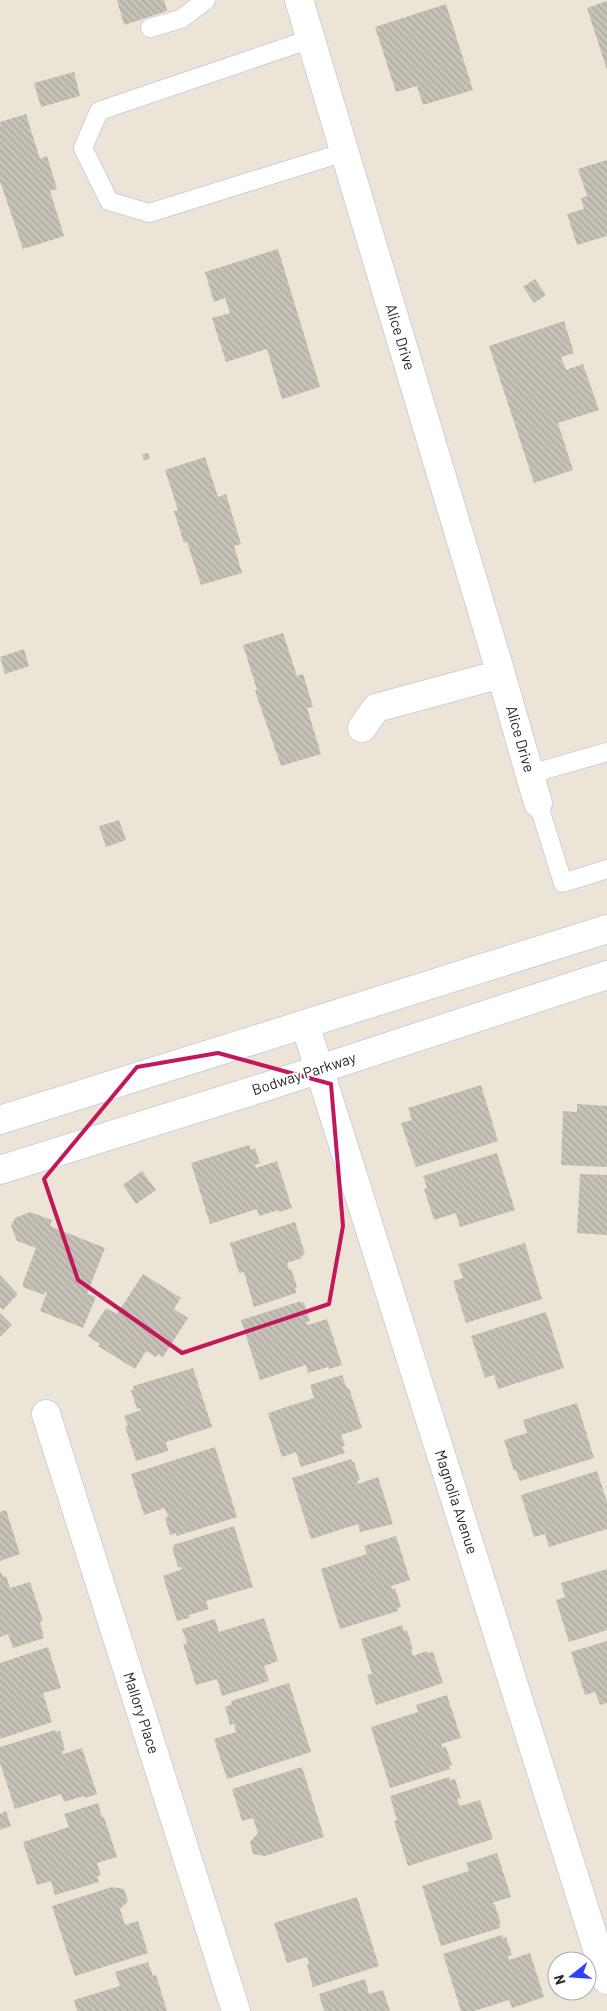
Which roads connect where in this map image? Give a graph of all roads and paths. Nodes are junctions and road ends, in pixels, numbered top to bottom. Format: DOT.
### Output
graph roads {
  1 [pos="206,0"];
  2 [pos="299,0"];
  3 [pos="150,28"];
  4 [pos="311,40"];
  5 [pos="345,152"];
  6 [pos="501,674"];
  7 [pos="362,728"];
  8 [pos="607,752"];
  9 [pos="530,774"];
  10 [pos="538,803"];
  11 [pos="607,869"];
  12 [pos="607,928"];
  13 [pos="607,975"];
  14 [pos="305,1024"];
  15 [pos="320,1070"];
  16 [pos="0,1120"];
  17 [pos="0,1170"];
  18 [pos="46,1414"];
  19 [pos="607,1980"];
  20 [pos="236,2011"];
  1 -- 3 [label="lane"];
  2 -- 4 [label="street, Alice Drive"];
  4 -- 5 [label="street, Alice Drive"];
  4 -- 5 [label="lane"];
  5 -- 6 [label="street, Alice Drive"];
  6 -- 7 [label="street"];
  6 -- 9 [label="street, Alice Drive"];
  8 -- 9 [label="lane"];
  9 -- 10 [label="street, Alice Drive"];
  10 -- 11 [label="lane"];
  12 -- 14 [label="street"];
  13 -- 15 [label="street, Bodway Parkway"];
  14 -- 15 [label="street, Magnolia Avenue"];
  14 -- 16 [label="street"];
  15 -- 17 [label="street, Bodway Parkway"];
  15 -- 19 [label="street, Magnolia Avenue"];
  18 -- 20 [label="street, Mallory Place"];
}
